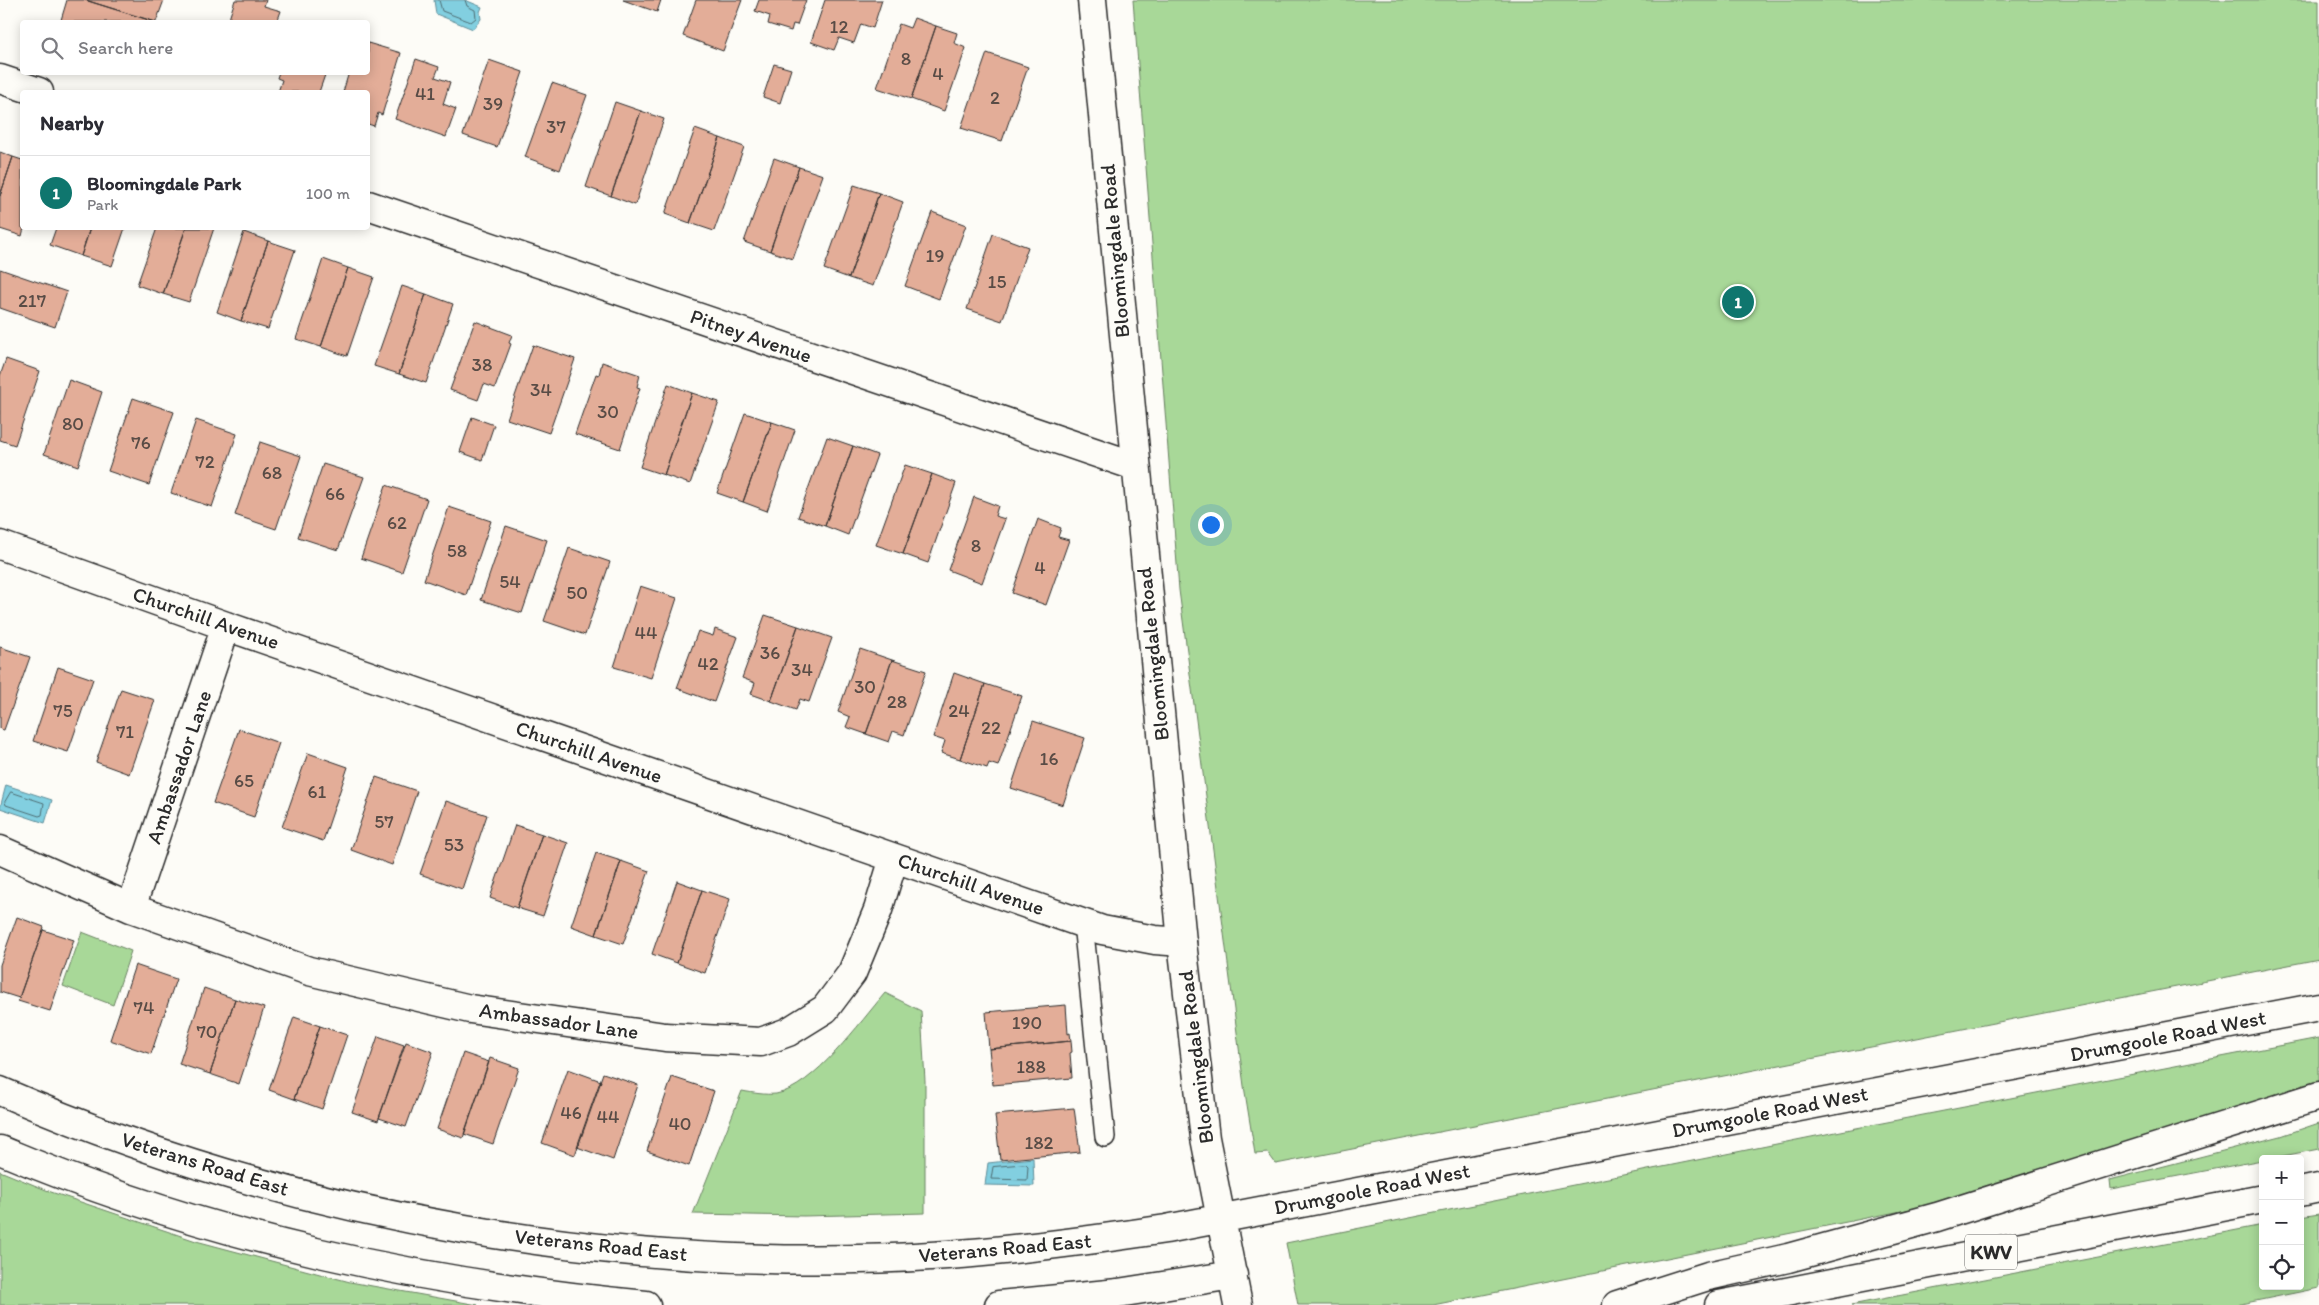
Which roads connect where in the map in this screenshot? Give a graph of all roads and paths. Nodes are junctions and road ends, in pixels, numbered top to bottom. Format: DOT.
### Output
graph roads {
  1 [pos="1092,0"];
  2 [pos="0,79"];
  3 [pos="33,90"];
  4 [pos="370,206"];
  5 [pos="1135,466"];
  6 [pos="0,545"];
  7 [pos="226,626"];
  8 [pos="0,850"];
  9 [pos="894,858"];
  10 [pos="131,908"];
  11 [pos="1083,923"];
  12 [pos="1182,942"];
  13 [pos="2319,1007"];
  14 [pos="0,1091"];
  15 [pos="2319,1096"];
  16 [pos="1105,1137"];
  17 [pos="0,1150"];
  18 [pos="2319,1188"];
  19 [pos="2304,1191"];
  20 [pos="2259,1200"];
  21 [pos="1221,1219"];
  22 [pos="1233,1275"];
  23 [pos="1238,1304"];
  24 [pos="646,1305"];
  25 [pos="999,1305"];
  26 [pos="1617,1305"];
  27 [pos="1719,1305"];
  1 -- 5 [label="main road, Bloomingdale Road"];
  2 -- 3 [label="main road"];
  4 -- 5 [label="main road, Pitney Avenue"];
  5 -- 12 [label="main road, Bloomingdale Road"];
  6 -- 7 [label="main road, Churchill Avenue"];
  7 -- 9 [label="main road, Churchill Avenue"];
  7 -- 10 [label="main road, Ambassador Lane"];
  8 -- 10 [label="main road, Ambassador Lane"];
  9 -- 10 [label="main road, Ambassador Lane"];
  9 -- 11 [label="main road, Churchill Avenue"];
  11 -- 12 [label="main road, Churchill Avenue"];
  11 -- 16 [label="lane"];
  12 -- 21 [label="main road, Bloomingdale Road"];
  13 -- 21 [label="main road, Drumgoole Road West"];
  14 -- 21 [label="main road, Veterans Road East"];
  15 -- 26 [label="main road"];
  17 -- 24 [label="main road"];
  18 -- 19 [label="main road"];
  20 -- 27 [label="main road, KWV"];
  21 -- 22 [label="main road, Bloomingdale Road"];
  22 -- 23 [label="main road, Bloomingdale Road"];
  22 -- 25 [label="main road"];
}
